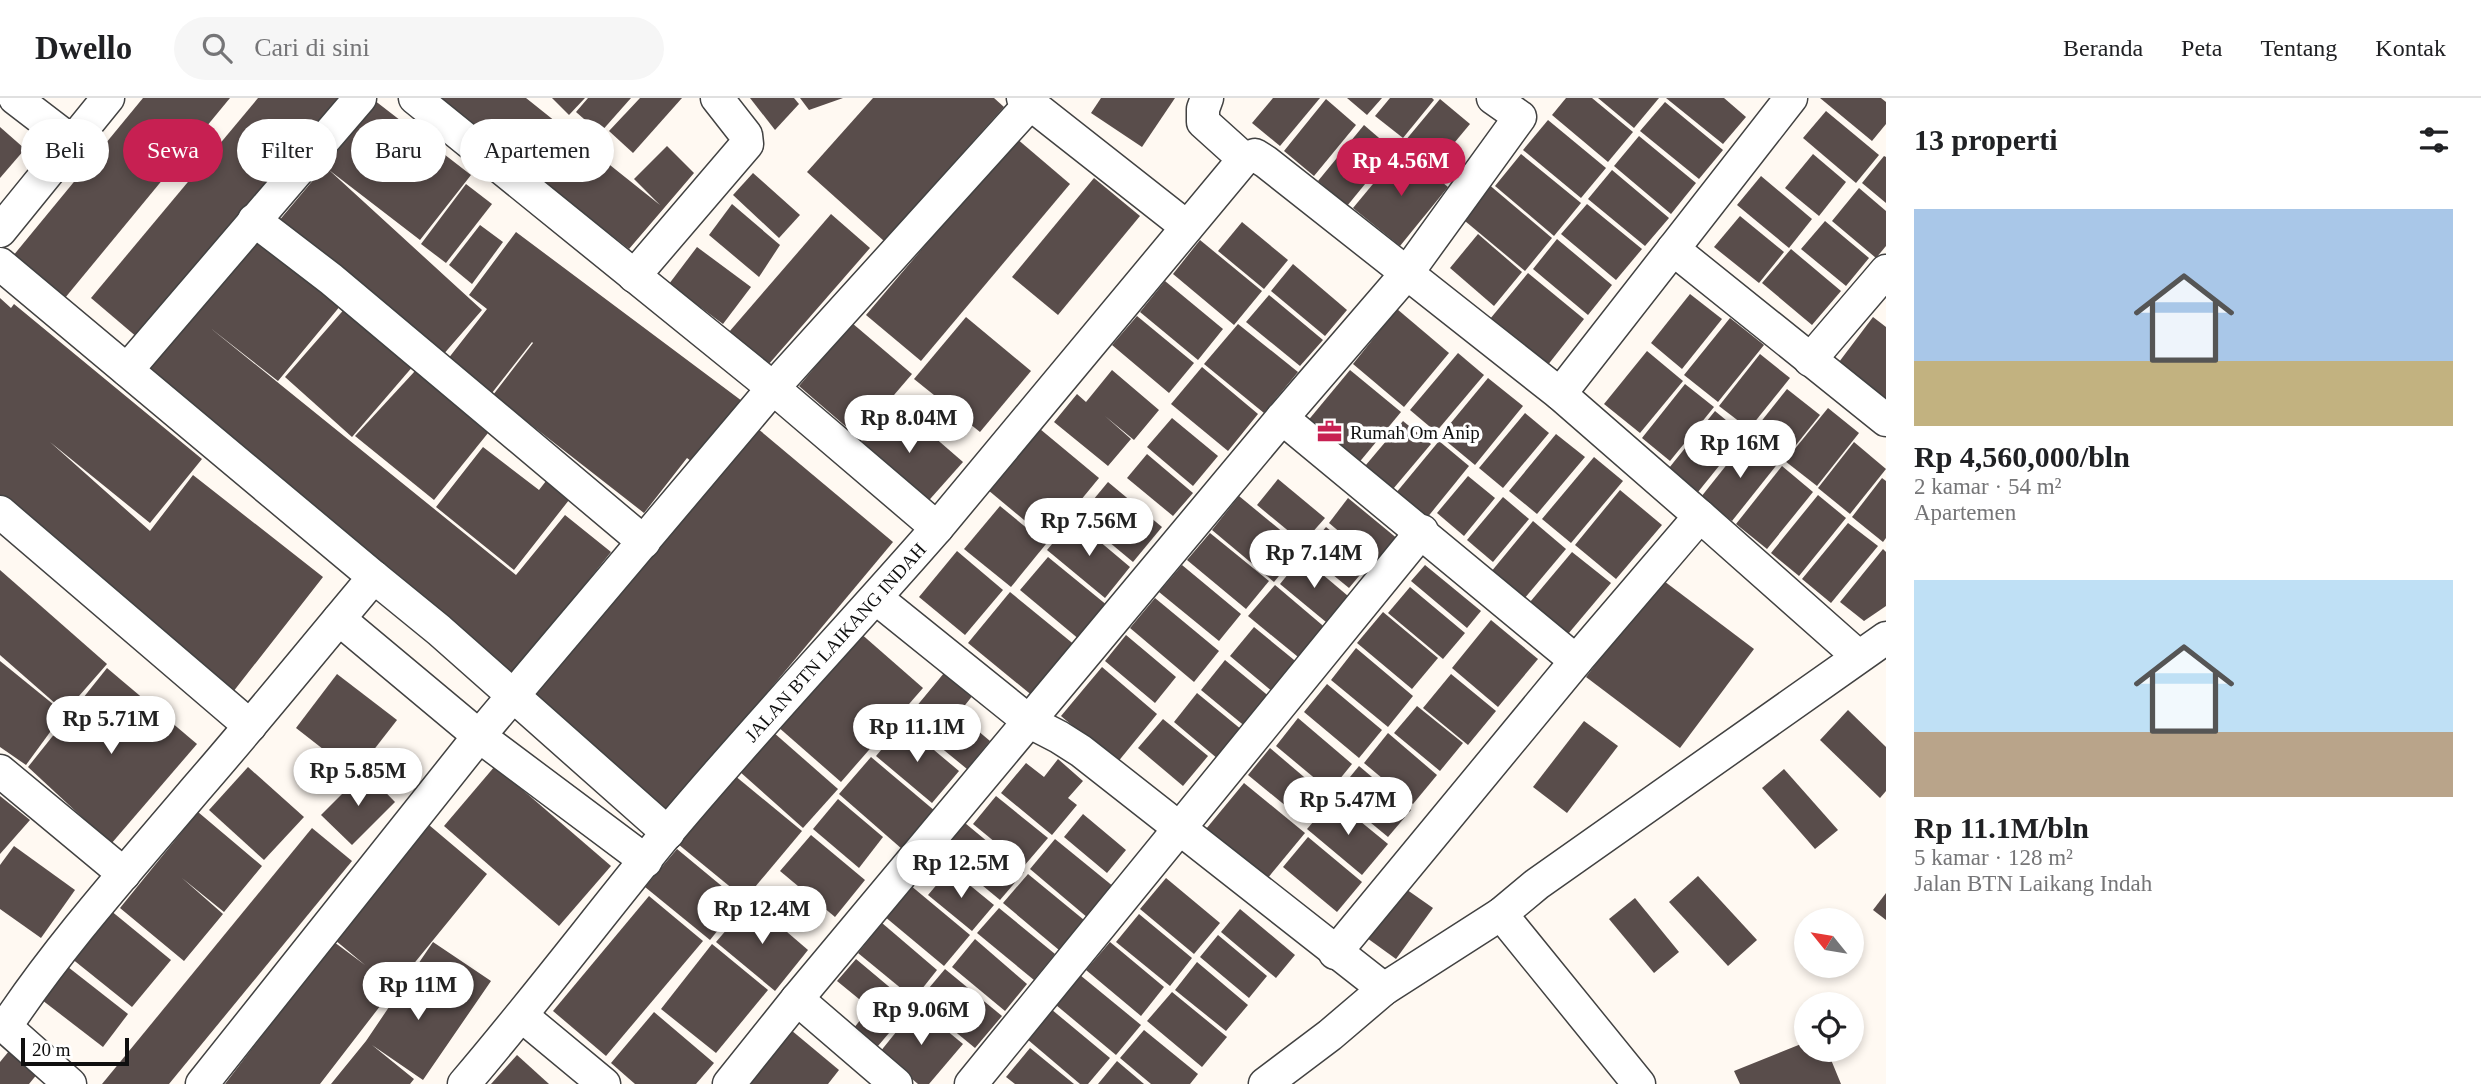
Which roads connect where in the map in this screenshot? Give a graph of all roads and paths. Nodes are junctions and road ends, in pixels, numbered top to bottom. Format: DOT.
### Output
graph roads {
  1 [pos="15,98"];
  2 [pos="108,98"];
  3 [pos="360,98"];
  4 [pos="415,98"];
  5 [pos="717,98"];
  6 [pos="1208,98"];
  7 [pos="1493,98"];
  8 [pos="1791,98"];
  9 [pos="1027,101"];
  10 [pos="1529,108"];
  11 [pos="42,119"];
  12 [pos="90,119"];
  13 [pos="1244,159"];
  14 [pos="39,182"];
  15 [pos="254,220"];
  16 [pos="1186,227"];
  17 [pos="0,231"];
  18 [pos="1673,249"];
  19 [pos="0,264"];
  20 [pos="1886,271"];
  21 [pos="1407,273"];
  22 [pos="634,276"];
  23 [pos="1810,360"];
  24 [pos="127,370"];
  25 [pos="774,388"];
  26 [pos="1560,394"];
  27 [pos="1282,418"];
  28 [pos="1886,420"];
  29 [pos="0,512"];
  30 [pos="1700,516"];
  31 [pos="937,528"];
  32 [pos="1422,531"];
  33 [pos="643,542"];
  34 [pos="374,577"];
  35 [pos="876,597"];
  36 [pos="338,619"];
  37 [pos="1878,646"];
  38 [pos="1576,661"];
  39 [pos="514,695"];
  40 [pos="1030,722"];
  41 [pos="250,726"];
  42 [pos="479,736"];
  43 [pos="0,771"];
  44 [pos="1181,829"];
  45 [pos="668,832"];
  46 [pos="646,861"];
  47 [pos="124,874"];
  48 [pos="1501,914"];
  49 [pos="1335,953"];
  50 [pos="1384,989"];
  51 [pos="797,999"];
  52 [pos="522,1016"];
  53 [pos="3,1024"];
  54 [pos="1270,1083"];
  55 [pos="70,1084"];
  56 [pos="202,1084"];
  57 [pos="464,1084"];
  58 [pos="604,1084"];
  59 [pos="729,1084"];
  60 [pos="896,1084"];
  61 [pos="971,1084"];
  62 [pos="1639,1084"];
  1 -- 11 [label="street"];
  2 -- 12 [label="street"];
  3 -- 15 [label="street"];
  4 -- 22 [label="street, JALAN BTN LAIKANG INDAH"];
  5 -- 22 [label="street"];
  6 -- 13 [label="street"];
  7 -- 10 [label="street"];
  8 -- 18 [label="street"];
  9 -- 16 [label="street"];
  9 -- 25 [label="street"];
  10 -- 21 [label="street"];
  13 -- 16 [label="street"];
  13 -- 21 [label="street"];
  14 -- 17 [label="street"];
  15 -- 24 [label="street"];
  15 -- 33 [label="street"];
  16 -- 31 [label="street"];
  18 -- 23 [label="street"];
  18 -- 26 [label="street"];
  19 -- 24 [label="street"];
  20 -- 23 [label="street"];
  21 -- 26 [label="street"];
  21 -- 27 [label="street"];
  22 -- 25 [label="street, JALAN BTN LAIKANG INDAH"];
  23 -- 28 [label="street"];
  24 -- 34 [label="street"];
  25 -- 31 [label="street, JALAN BTN LAIKANG INDAH"];
  25 -- 33 [label="street"];
  26 -- 30 [label="street"];
  27 -- 32 [label="street"];
  27 -- 40 [label="street"];
  29 -- 41 [label="street"];
  30 -- 37 [label="street"];
  30 -- 38 [label="street"];
  31 -- 35 [label="street, JALAN BTN LAIKANG INDAH"];
  32 -- 38 [label="street"];
  32 -- 44 [label="street"];
  33 -- 39 [label="street"];
  34 -- 36 [label="street"];
  34 -- 39 [label="street"];
  35 -- 40 [label="street"];
  35 -- 45 [label="street, JALAN BTN LAIKANG INDAH"];
  36 -- 41 [label="street"];
  36 -- 42 [label="street"];
  37 -- 48 [label="street"];
  38 -- 49 [label="street"];
  39 -- 42 [label="street"];
  39 -- 45 [label="street"];
  40 -- 44 [label="street"];
  40 -- 51 [label="street"];
  41 -- 47 [label="street"];
  42 -- 46 [label="street"];
  42 -- 56 [label="street"];
  43 -- 47 [label="street"];
  44 -- 49 [label="street"];
  44 -- 61 [label="street"];
  45 -- 46 [label="street, JALAN BTN LAIKANG INDAH"];
  46 -- 52 [label="street, JALAN BTN LAIKANG INDAH"];
  47 -- 53 [label="street"];
  48 -- 50 [label="street"];
  48 -- 62 [label="street"];
  49 -- 50 [label="street"];
  50 -- 54 [label="street"];
  51 -- 59 [label="street"];
  51 -- 60 [label="street"];
  52 -- 57 [label="street, JALAN BTN LAIKANG INDAH"];
  52 -- 58 [label="street"];
  53 -- 55 [label="street"];
}
